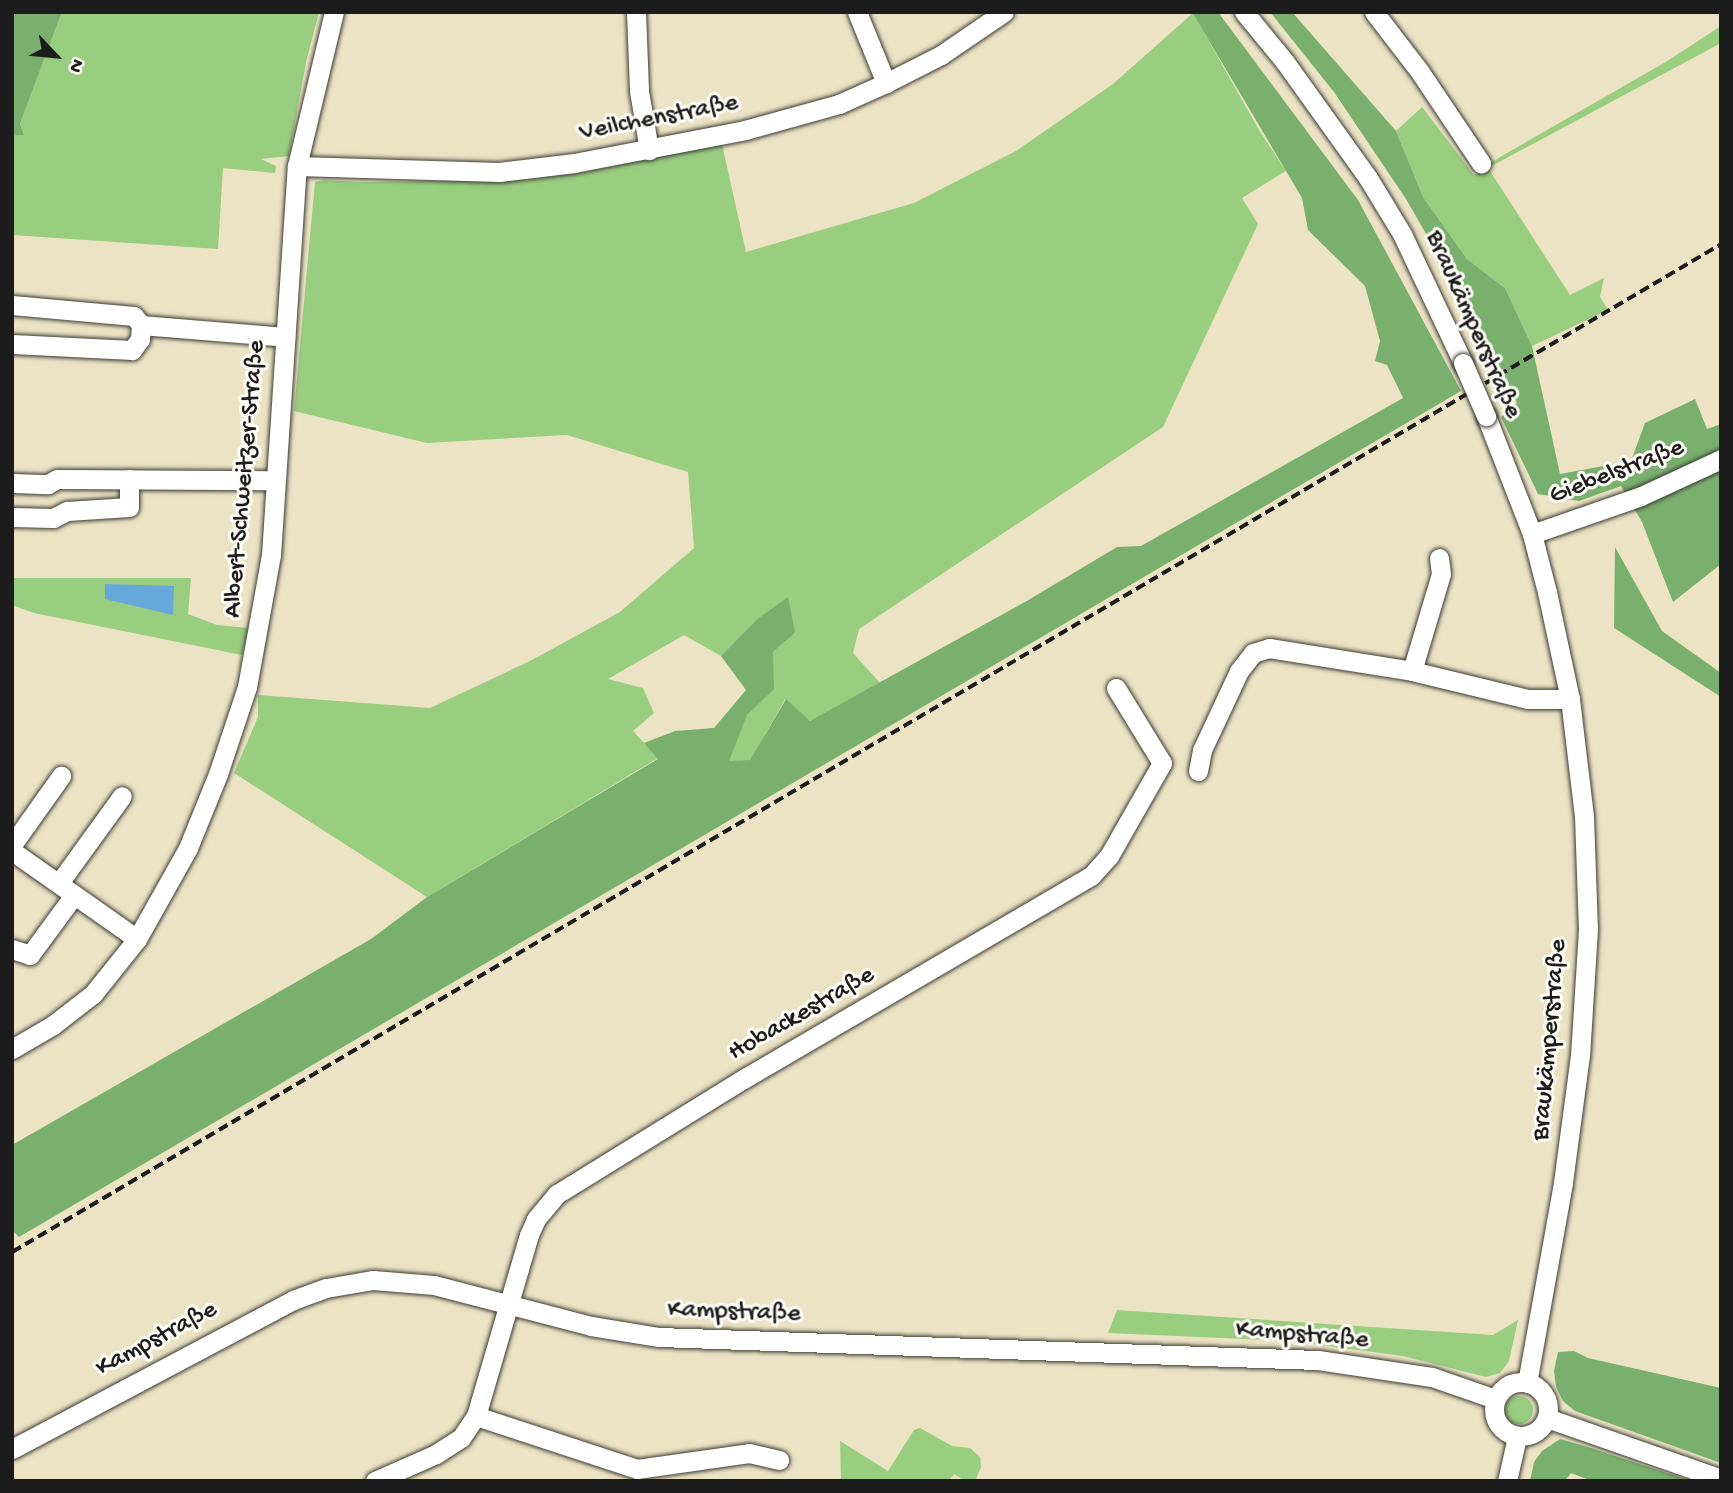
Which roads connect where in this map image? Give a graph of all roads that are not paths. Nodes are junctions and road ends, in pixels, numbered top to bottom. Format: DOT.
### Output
graph roads {
  1 [pos="334,12"];
  2 [pos="636,12"];
  3 [pos="857,12"];
  4 [pos="1004,12"];
  5 [pos="1244,12"];
  6 [pos="1374,12"];
  7 [pos="886,83"];
  8 [pos="649,150"];
  9 [pos="1481,163"];
  10 [pos="297,166"];
  11 [pos="12,305"];
  12 [pos="141,325"];
  13 [pos="286,337"];
  14 [pos="12,344"];
  15 [pos="1721,459"];
  16 [pos="129,480"];
  17 [pos="275,480"];
  18 [pos="12,483"];
  19 [pos="12,517"];
  20 [pos="1532,534"];
  21 [pos="1439,558"];
  22 [pos="1412,671"];
  23 [pos="1116,688"];
  24 [pos="1570,699"];
  25 [pos="1198,771"];
  26 [pos="61,776"];
  27 [pos="122,796"];
  28 [pos="12,845"];
  29 [pos="12,850"];
  30 [pos="67,889"];
  31 [pos="137,939"];
  32 [pos="12,950"];
  33 [pos="12,1049"];
  34 [pos="509,1304"];
  35 [pos="1527,1382"];
  36 [pos="1495,1399"];
  37 [pos="476,1416"];
  38 [pos="1547,1418"];
  39 [pos="1517,1437"];
  40 [pos="12,1449"];
  41 [pos="779,1460"];
  42 [pos="1721,1479"];
  43 [pos="375,1481"];
  44 [pos="1507,1481"];
  1 -- 10 [label="street, Albert-Schweitzer-Straße"];
  2 -- 8 [label="street"];
  3 -- 7 [label="street"];
  4 -- 7 [label="street, Veilchenstraße"];
  5 -- 20 [label="street, Braukämperstraße, bridge"];
  6 -- 9 [label="street"];
  7 -- 8 [label="street, Veilchenstraße"];
  8 -- 10 [label="street, Veilchenstraße"];
  10 -- 13 [label="street, Albert-Schweitzer-Straße"];
  11 -- 12 [label="street"];
  12 -- 13 [label="street"];
  12 -- 14 [label="street"];
  13 -- 17 [label="street, Albert-Schweitzer-Straße"];
  15 -- 20 [label="street, Giebelstraße"];
  16 -- 17 [label="street"];
  16 -- 18 [label="street"];
  16 -- 19 [label="street"];
  17 -- 31 [label="street, Albert-Schweitzer-Straße"];
  20 -- 24 [label="street, Braukämperstraße"];
  21 -- 22 [label="street"];
  22 -- 24 [label="street"];
  22 -- 25 [label="street"];
  23 -- 34 [label="street, Hobackestraße"];
  24 -- 35 [label="street, Braukämperstraße"];
  26 -- 28 [label="street"];
  27 -- 30 [label="street"];
  29 -- 30 [label="street"];
  30 -- 31 [label="street"];
  30 -- 32 [label="street"];
  31 -- 33 [label="street, Albert-Schweitzer-Straße"];
  34 -- 36 [label="street, Kampstraße"];
  34 -- 37 [label="street, Hobackestraße"];
  34 -- 40 [label="street, Kampstraße"];
  35 -- 36 [label="street"];
  35 -- 38 [label="street"];
  36 -- 39 [label="street"];
  37 -- 41 [label="street"];
  37 -- 43 [label="street, Hobackestraße"];
  38 -- 39 [label="street"];
  38 -- 42 [label="street"];
  39 -- 44 [label="street"];
}
